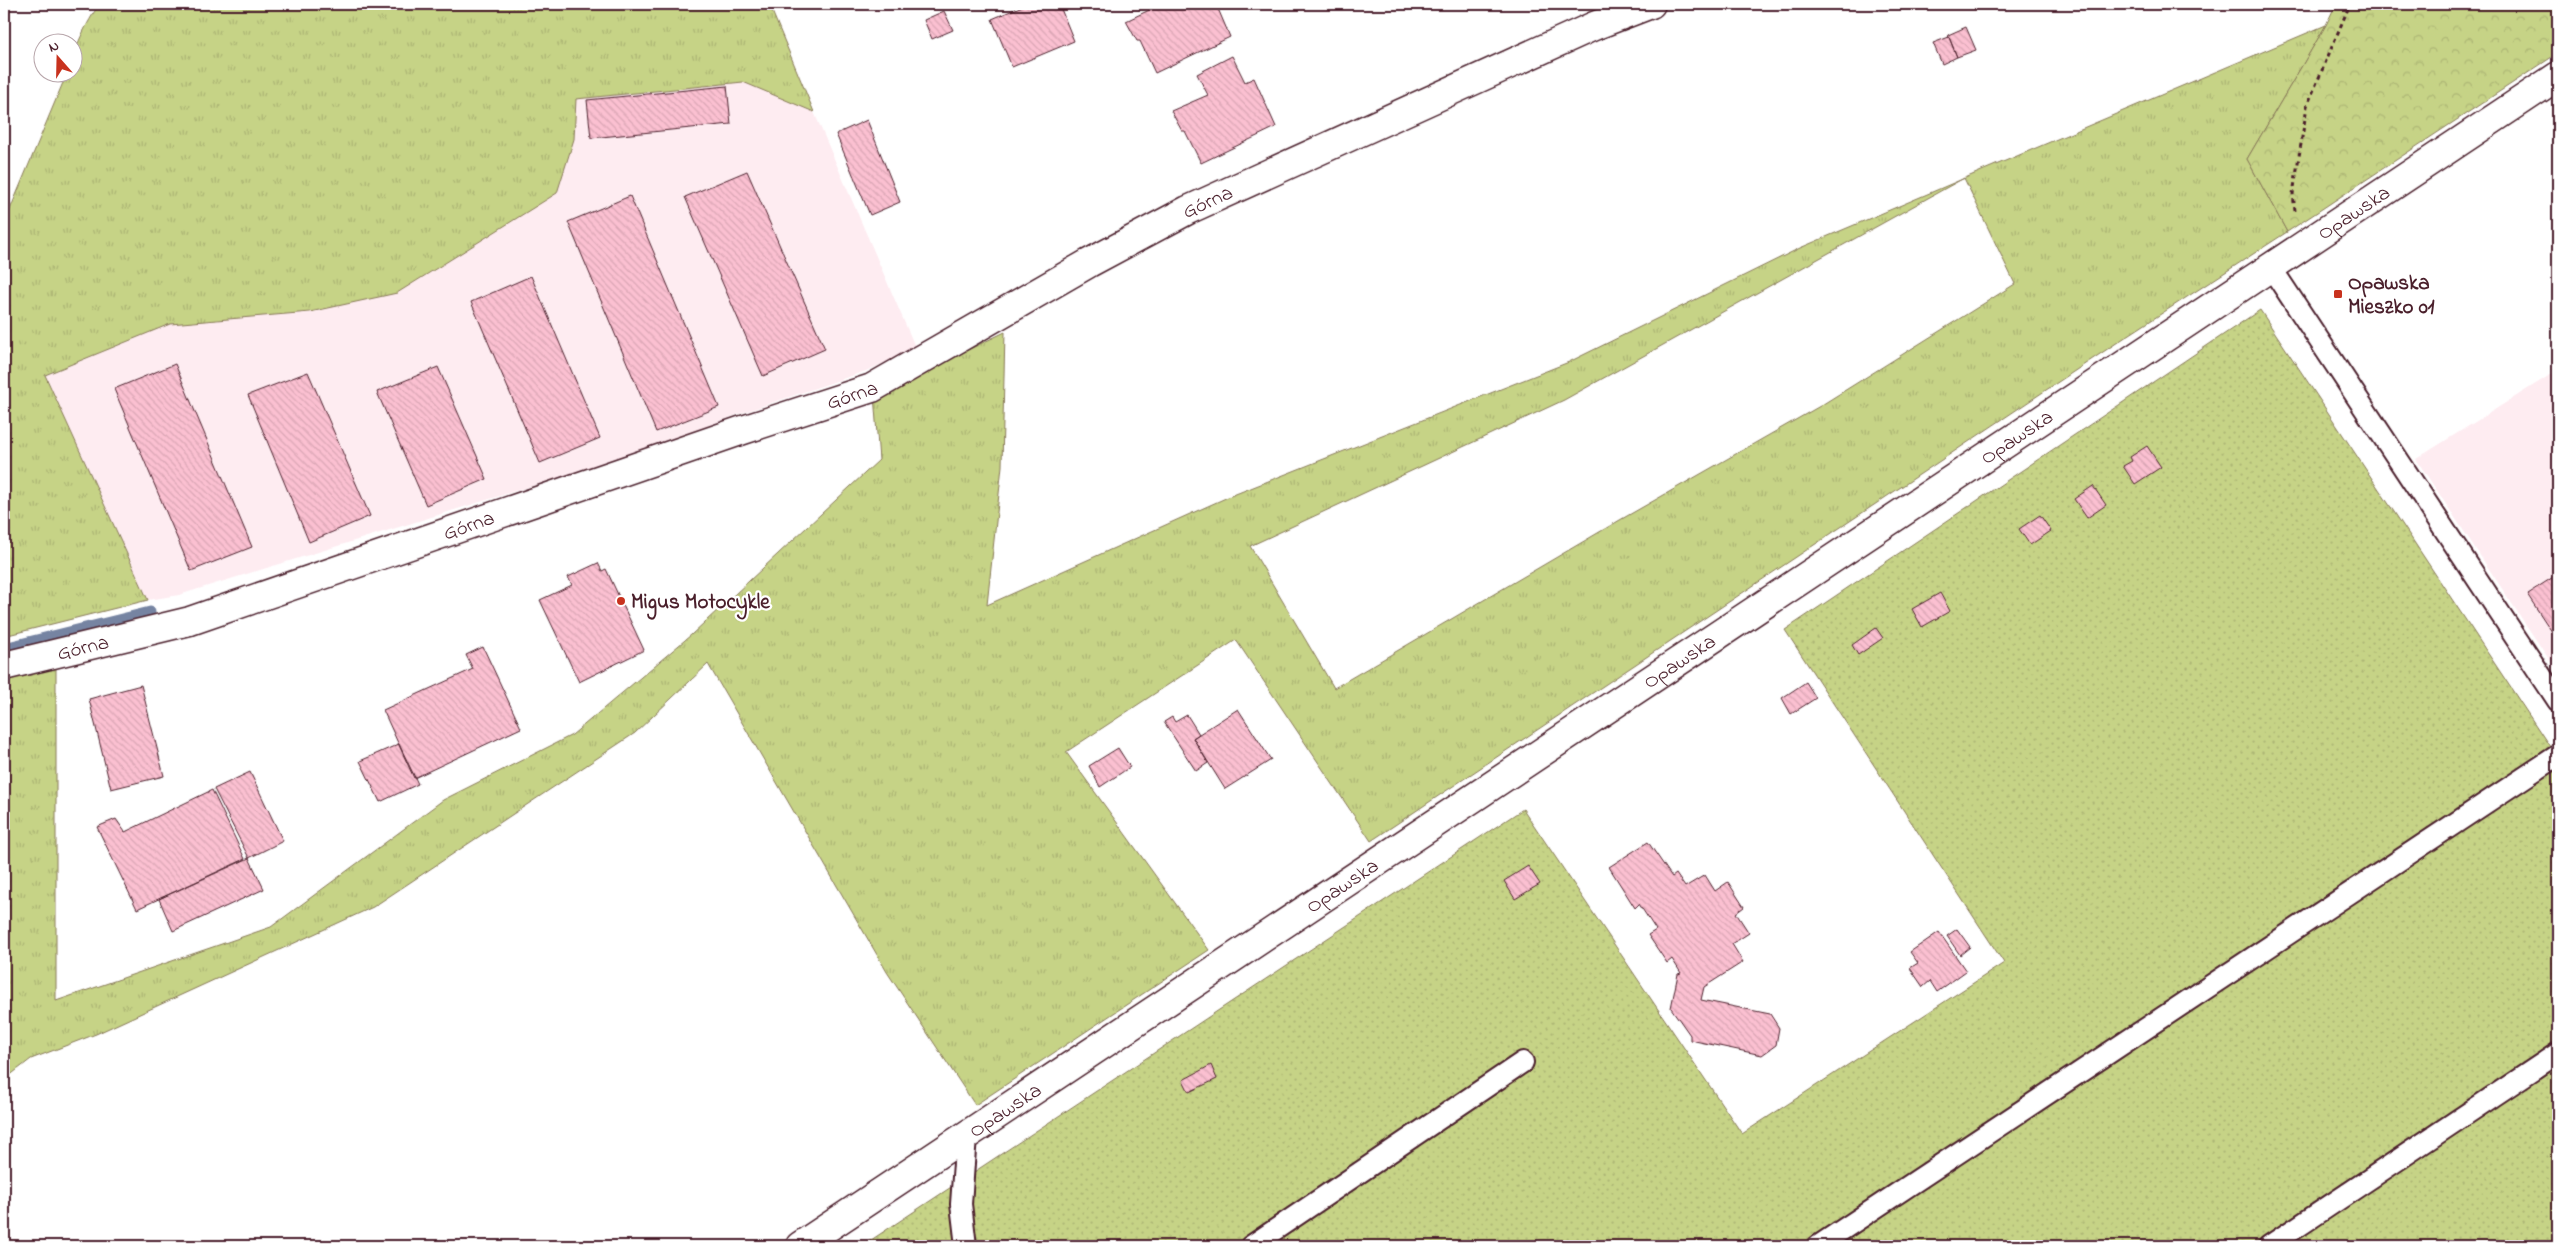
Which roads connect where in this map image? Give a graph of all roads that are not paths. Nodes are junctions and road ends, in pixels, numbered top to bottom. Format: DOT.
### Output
graph roads {
  1 [pos="1651,4"];
  2 [pos="2558,76"];
  3 [pos="2270,266"];
  4 [pos="4,666"];
  5 [pos="2558,701"];
  6 [pos="2558,755"];
  7 [pos="2558,1053"];
  8 [pos="1523,1062"];
  9 [pos="966,1136"];
  10 [pos="800,1246"];
  11 [pos="966,1246"];
  12 [pos="1251,1246"];
  13 [pos="1818,1246"];
  14 [pos="2269,1246"];
  1 -- 4 [label="main road, Górna"];
  2 -- 3 [label="main road, Opawska"];
  3 -- 5 [label="lane"];
  3 -- 9 [label="main road, Opawska"];
  6 -- 13 [label="lane"];
  7 -- 14 [label="lane"];
  8 -- 12 [label="lane"];
  9 -- 10 [label="main road, Opawska"];
  9 -- 11 [label="lane"];
}
